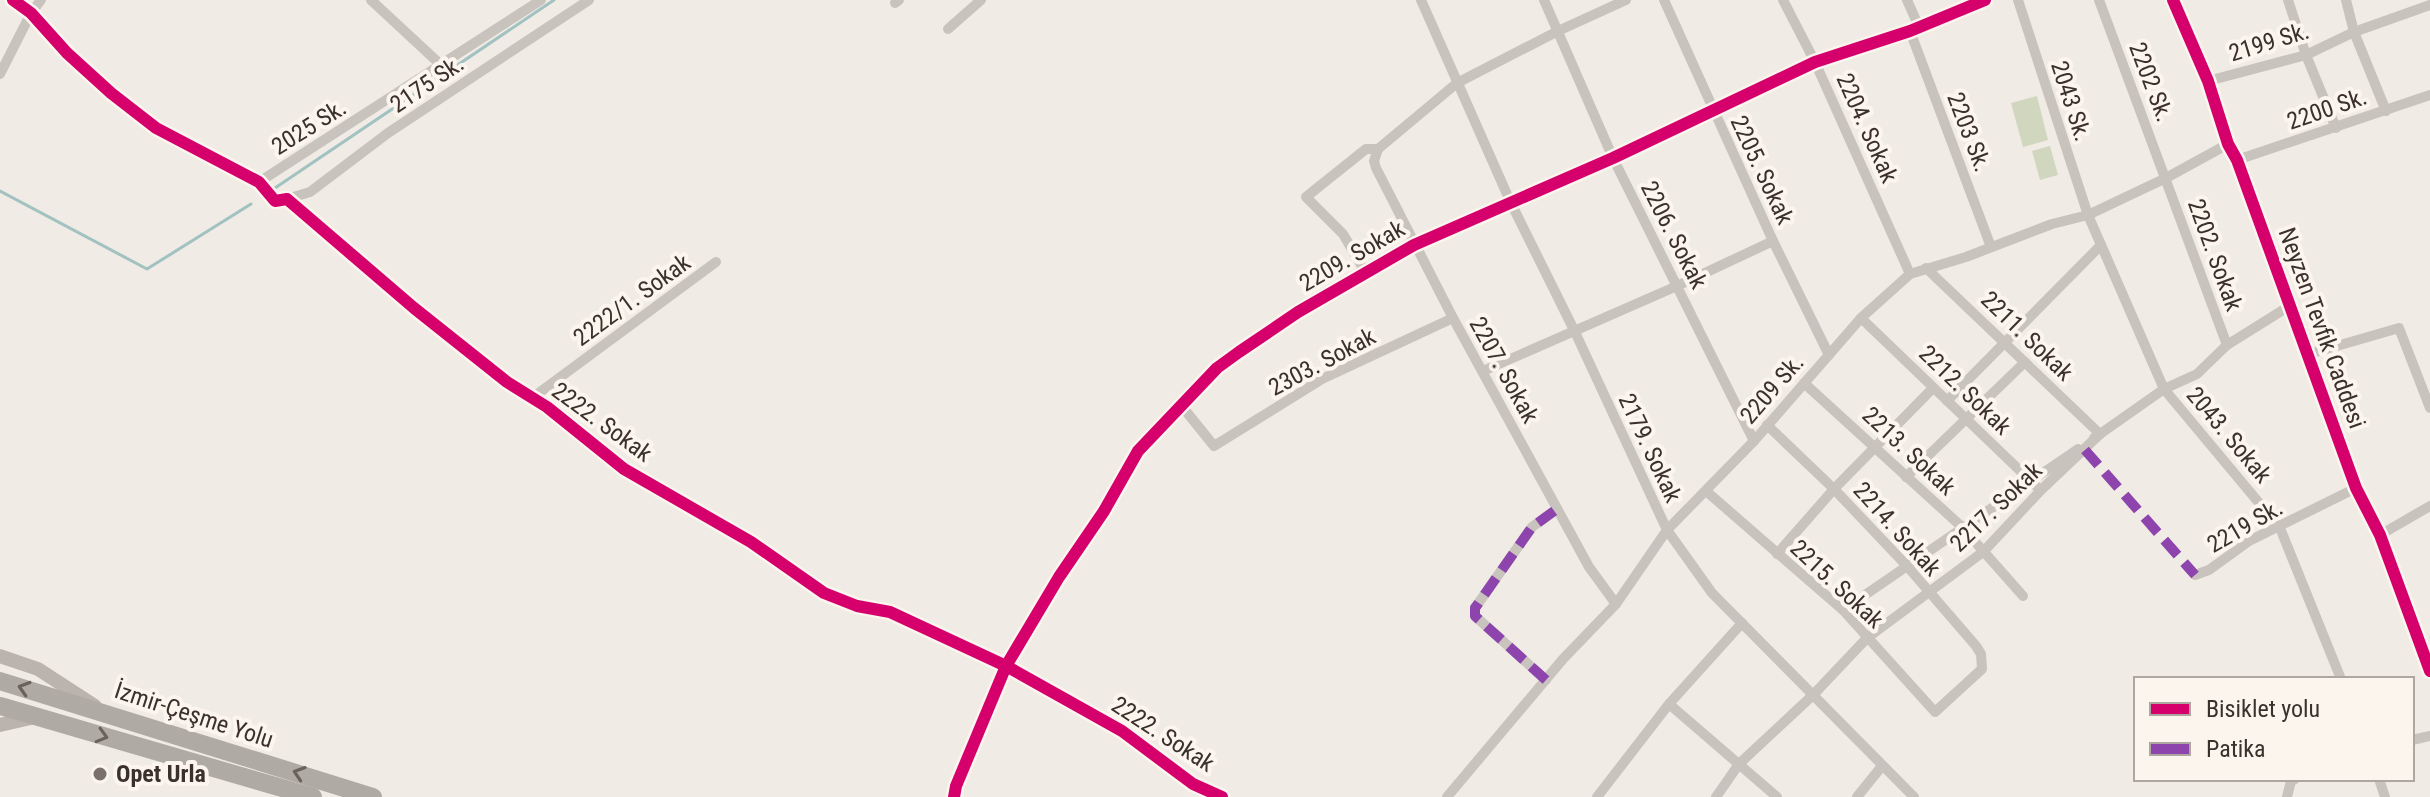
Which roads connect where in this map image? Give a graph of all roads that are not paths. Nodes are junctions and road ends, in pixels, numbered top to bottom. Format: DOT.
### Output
graph roads {
  1 [pos="13,0"];
  2 [pos="41,0"];
  3 [pos="371,0"];
  4 [pos="541,0"];
  5 [pos="589,0"];
  6 [pos="981,0"];
  7 [pos="1421,0"];
  8 [pos="1544,0"];
  9 [pos="1626,0"];
  10 [pos="1664,0"];
  11 [pos="1783,0"];
  12 [pos="1907,0"];
  13 [pos="1985,0"];
  14 [pos="2018,0"];
  15 [pos="2099,0"];
  16 [pos="2173,0"];
  17 [pos="2288,0"];
  18 [pos="2346,0"];
  19 [pos="2430,5"];
  20 [pos="31,13"];
  21 [pos="948,29"];
  22 [pos="1914,29"];
  23 [pos="1558,31"];
  24 [pos="2354,32"];
  25 [pos="2306,55"];
  26 [pos="1815,62"];
  27 [pos="441,65"];
  28 [pos="0,74"];
  29 [pos="2208,81"];
  30 [pos="1457,83"];
  31 [pos="2430,95"];
  32 [pos="1713,109"];
  33 [pos="2386,111"];
  34 [pos="2336,128"];
  35 [pos="2228,144"];
  36 [pos="1378,149"];
  37 [pos="1613,158"];
  38 [pos="2237,160"];
  39 [pos="2166,178"];
  40 [pos="259,182"];
  41 [pos="287,199"];
  42 [pos="1510,201"];
  43 [pos="2088,215"];
  44 [pos="1773,241"];
  45 [pos="1414,245"];
  46 [pos="2101,245"];
  47 [pos="1991,247"];
  48 [pos="716,262"];
  49 [pos="1926,268"];
  50 [pos="1366,273"];
  51 [pos="1910,274"];
  52 [pos="1677,286"];
  53 [pos="2291,305"];
  54 [pos="1453,318"];
  55 [pos="1861,318"];
  56 [pos="1575,332"];
  57 [pos="2005,343"];
  58 [pos="2227,345"];
  59 [pos="2309,354"];
  60 [pos="1829,355"];
  61 [pos="2025,362"];
  62 [pos="1483,371"];
  63 [pos="1804,383"];
  64 [pos="1933,388"];
  65 [pos="2164,389"];
  66 [pos="532,398"];
  67 [pos="1947,401"];
  68 [pos="1181,405"];
  69 [pos="2430,408"];
  70 [pos="1967,419"];
  71 [pos="1767,425"];
  72 [pos="2100,434"];
  73 [pos="1754,441"];
  74 [pos="1876,448"];
  75 [pos="1906,477"];
  76 [pos="2031,481"];
  77 [pos="2356,488"];
  78 [pos="1834,489"];
  79 [pos="2041,490"];
  80 [pos="1706,491"];
  81 [pos="2430,506"];
  82 [pos="1557,509"];
  83 [pos="1962,527"];
  84 [pos="2280,528"];
  85 [pos="1667,530"];
  86 [pos="2380,535"];
  87 [pos="1983,552"];
  88 [pos="1777,554"];
  89 [pos="1907,566"];
  90 [pos="2195,575"];
  91 [pos="1928,593"];
  92 [pos="2023,596"];
  93 [pos="1616,604"];
  94 [pos="1843,610"];
  95 [pos="1742,623"];
  96 [pos="1867,638"];
  97 [pos="0,656"];
  98 [pos="1006,666"];
  99 [pos="2430,671"];
  100 [pos="2340,677"];
  101 [pos="1546,680"];
  102 [pos="0,681"];
  103 [pos="1813,695"];
  104 [pos="1669,704"];
  105 [pos="0,708"];
  106 [pos="106,712"];
  107 [pos="1935,712"];
  108 [pos="35,717"];
  109 [pos="0,725"];
  110 [pos="1739,764"];
  111 [pos="1882,766"];
  112 [pos="313,797"];
  113 [pos="373,797"];
  114 [pos="954,797"];
  115 [pos="1222,797"];
  116 [pos="1447,797"];
  117 [pos="1597,797"];
  118 [pos="1716,797"];
  119 [pos="1777,797"];
  120 [pos="1857,797"];
  121 [pos="1914,797"];
  1 -- 20 [label="street, 2222. Sokak"];
  2 -- 20 [label="street"];
  3 -- 27 [label="street"];
  4 -- 27 [label="street, 2025 Sk."];
  5 -- 41 [label="street, 2175 Sk."];
  6 -- 21 [label="street"];
  7 -- 30 [label="street, 2179. Sokak"];
  8 -- 23 [label="street, 2206. Sokak"];
  9 -- 23 [label="street"];
  10 -- 32 [label="street, 2205. Sokak"];
  11 -- 26 [label="street, 2204. Sokak"];
  12 -- 22 [label="street, 2203 Sk."];
  13 -- 22 [label="street, 2209. Sokak"];
  14 -- 43 [label="street, 2043 Sk."];
  15 -- 39 [label="street, 2202 Sk."];
  16 -- 29 [label="street, Neyzen Tevfik Caddesi"];
  17 -- 25 [label="street"];
  18 -- 24 [label="street"];
  19 -- 24 [label="street, 2199 Sk."];
  20 -- 28 [label="street"];
  20 -- 40 [label="street, 2222. Sokak"];
  22 -- 26 [label="street, 2209. Sokak"];
  22 -- 47 [label="street, 2203 Sk."];
  23 -- 30 [label="street"];
  23 -- 37 [label="street, 2206. Sokak"];
  24 -- 25 [label="street, 2199 Sk."];
  24 -- 33 [label="street"];
  25 -- 29 [label="street, 2199 Sk."];
  25 -- 34 [label="street"];
  26 -- 32 [label="street, 2209. Sokak"];
  26 -- 51 [label="street, 2204. Sokak"];
  27 -- 40 [label="street, 2025 Sk."];
  29 -- 35 [label="street, Neyzen Tevfik Caddesi"];
  30 -- 36 [label="street"];
  30 -- 42 [label="street, 2179. Sokak"];
  31 -- 33 [label="street, 2200 Sk."];
  32 -- 37 [label="street, 2209. Sokak"];
  32 -- 44 [label="street, 2205. Sokak"];
  33 -- 34 [label="street, 2200 Sk."];
  34 -- 38 [label="street, 2200 Sk."];
  35 -- 38 [label="street, Neyzen Tevfik Caddesi"];
  35 -- 39 [label="street, 2209 Sk."];
  36 -- 45 [label="street, 2207. Sokak"];
  36 -- 50 [label="street"];
  37 -- 42 [label="street, 2209. Sokak"];
  37 -- 52 [label="street, 2206. Sokak"];
  38 -- 53 [label="street, Neyzen Tevfik Caddesi"];
  39 -- 43 [label="street, 2209 Sk."];
  39 -- 58 [label="street, 2202. Sokak"];
  40 -- 41 [label="street, 2222. Sokak"];
  41 -- 66 [label="street, 2222. Sokak"];
  42 -- 45 [label="street, 2209. Sokak"];
  42 -- 56 [label="street, 2179. Sokak"];
  43 -- 46 [label="street, 2043. Sokak"];
  43 -- 47 [label="street, 2209 Sk."];
  44 -- 52 [label="street"];
  44 -- 60 [label="street, 2205. Sokak"];
  45 -- 50 [label="street, 2209. Sokak"];
  45 -- 54 [label="street, 2207. Sokak"];
  46 -- 57 [label="street"];
  46 -- 65 [label="street, 2043. Sokak"];
  47 -- 49 [label="street, 2209 Sk."];
  48 -- 66 [label="street, 2222/1. Sokak"];
  49 -- 51 [label="street, 2209 Sk."];
  49 -- 57 [label="street, 2211. Sokak"];
  50 -- 68 [label="street, 2209. Sokak"];
  51 -- 55 [label="street, 2209 Sk."];
  52 -- 56 [label="street"];
  52 -- 73 [label="street, 2206. Sokak"];
  53 -- 58 [label="street, 2217. Sokak"];
  53 -- 59 [label="street, Neyzen Tevfik Caddesi"];
  54 -- 62 [label="street, 2207. Sokak"];
  54 -- 68 [label="street, 2303. Sokak"];
  55 -- 60 [label="street, 2209 Sk."];
  55 -- 64 [label="street, 2212. Sokak"];
  56 -- 62 [label="street"];
  56 -- 85 [label="street, 2179. Sokak"];
  57 -- 61 [label="street, 2211. Sokak"];
  57 -- 67 [label="street"];
  58 -- 65 [label="street, 2217. Sokak"];
  59 -- 69 [label="street"];
  59 -- 77 [label="street, Neyzen Tevfik Caddesi"];
  60 -- 63 [label="street, 2209 Sk."];
  61 -- 70 [label="street"];
  61 -- 72 [label="street, 2211. Sokak"];
  62 -- 82 [label="street, 2207. Sokak"];
  63 -- 71 [label="street, 2209 Sk."];
  63 -- 74 [label="street, 2213. Sokak"];
  64 -- 67 [label="street, 2212. Sokak"];
  64 -- 74 [label="street"];
  65 -- 72 [label="street, 2217. Sokak"];
  65 -- 84 [label="street, 2043. Sokak"];
  66 -- 98 [label="street, 2222. Sokak"];
  67 -- 70 [label="street, 2212. Sokak"];
  68 -- 98 [label="street, 2209. Sokak"];
  70 -- 75 [label="street"];
  70 -- 76 [label="street, 2212. Sokak"];
  71 -- 73 [label="street, 2209 Sk."];
  71 -- 78 [label="street, 2214. Sokak"];
  72 -- 76 [label="street"];
  72 -- 79 [label="street, 2217. Sokak"];
  73 -- 80 [label="street, 2209 Sk."];
  74 -- 75 [label="street, 2213. Sokak"];
  74 -- 78 [label="street"];
  75 -- 83 [label="street, 2213. Sokak"];
  76 -- 79 [label="street, 2212. Sokak"];
  76 -- 83 [label="street"];
  77 -- 84 [label="street, 2219 Sk."];
  77 -- 86 [label="street, Neyzen Tevfik Caddesi"];
  78 -- 88 [label="street"];
  78 -- 89 [label="street, 2214. Sokak"];
  79 -- 87 [label="street, 2217. Sokak"];
  80 -- 85 [label="street, 2209 Sk."];
  80 -- 88 [label="street, 2215. Sokak"];
  81 -- 86 [label="street"];
  82 -- 93 [label="street, 2207. Sokak"];
  82 -- 101 [label="street"];
  83 -- 87 [label="street, 2213. Sokak"];
  83 -- 89 [label="street"];
  84 -- 90 [label="street, 2219 Sk."];
  84 -- 100 [label="street, 2043. Sokak"];
  85 -- 93 [label="street, 2209 Sk."];
  85 -- 95 [label="street, 2179. Sokak"];
  86 -- 99 [label="street, Neyzen Tevfik Caddesi"];
  87 -- 91 [label="street, 2217. Sokak"];
  87 -- 92 [label="street, 2213. Sokak"];
  88 -- 94 [label="street, 2215. Sokak"];
  89 -- 91 [label="street, 2214. Sokak"];
  89 -- 94 [label="street"];
  91 -- 96 [label="street, 2217. Sokak"];
  91 -- 107 [label="street, 2214. Sokak"];
  93 -- 101 [label="street, 2209 Sk."];
  94 -- 96 [label="street, 2215. Sokak"];
  95 -- 103 [label="street, 2179. Sokak"];
  95 -- 104 [label="street"];
  96 -- 103 [label="street, 2217. Sokak"];
  96 -- 107 [label="street, 2215. Sokak"];
  97 -- 106 [label="street"];
  98 -- 114 [label="street, 2209. Sokak"];
  98 -- 115 [label="street, 2222. Sokak"];
  101 -- 116 [label="street, 2209 Sk."];
  106 -- 102 [label="highway, İzmir-Çeşme Yolu, one-way"];
  103 -- 110 [label="street, 2217. Sokak"];
  103 -- 111 [label="street, 2179. Sokak"];
  104 -- 110 [label="street"];
  104 -- 117 [label="street"];
  105 -- 108 [label="highway, İzmir-Çeşme Yolu"];
  113 -- 106 [label="highway, İzmir-Çeşme Yolu, one-way"];
  108 -- 109 [label="street"];
  108 -- 112 [label="highway, İzmir-Çeşme Yolu, one-way"];
  110 -- 118 [label="street, 2217. Sokak"];
  110 -- 119 [label="street"];
  111 -- 120 [label="street"];
  111 -- 121 [label="street, 2179. Sokak"];
}
